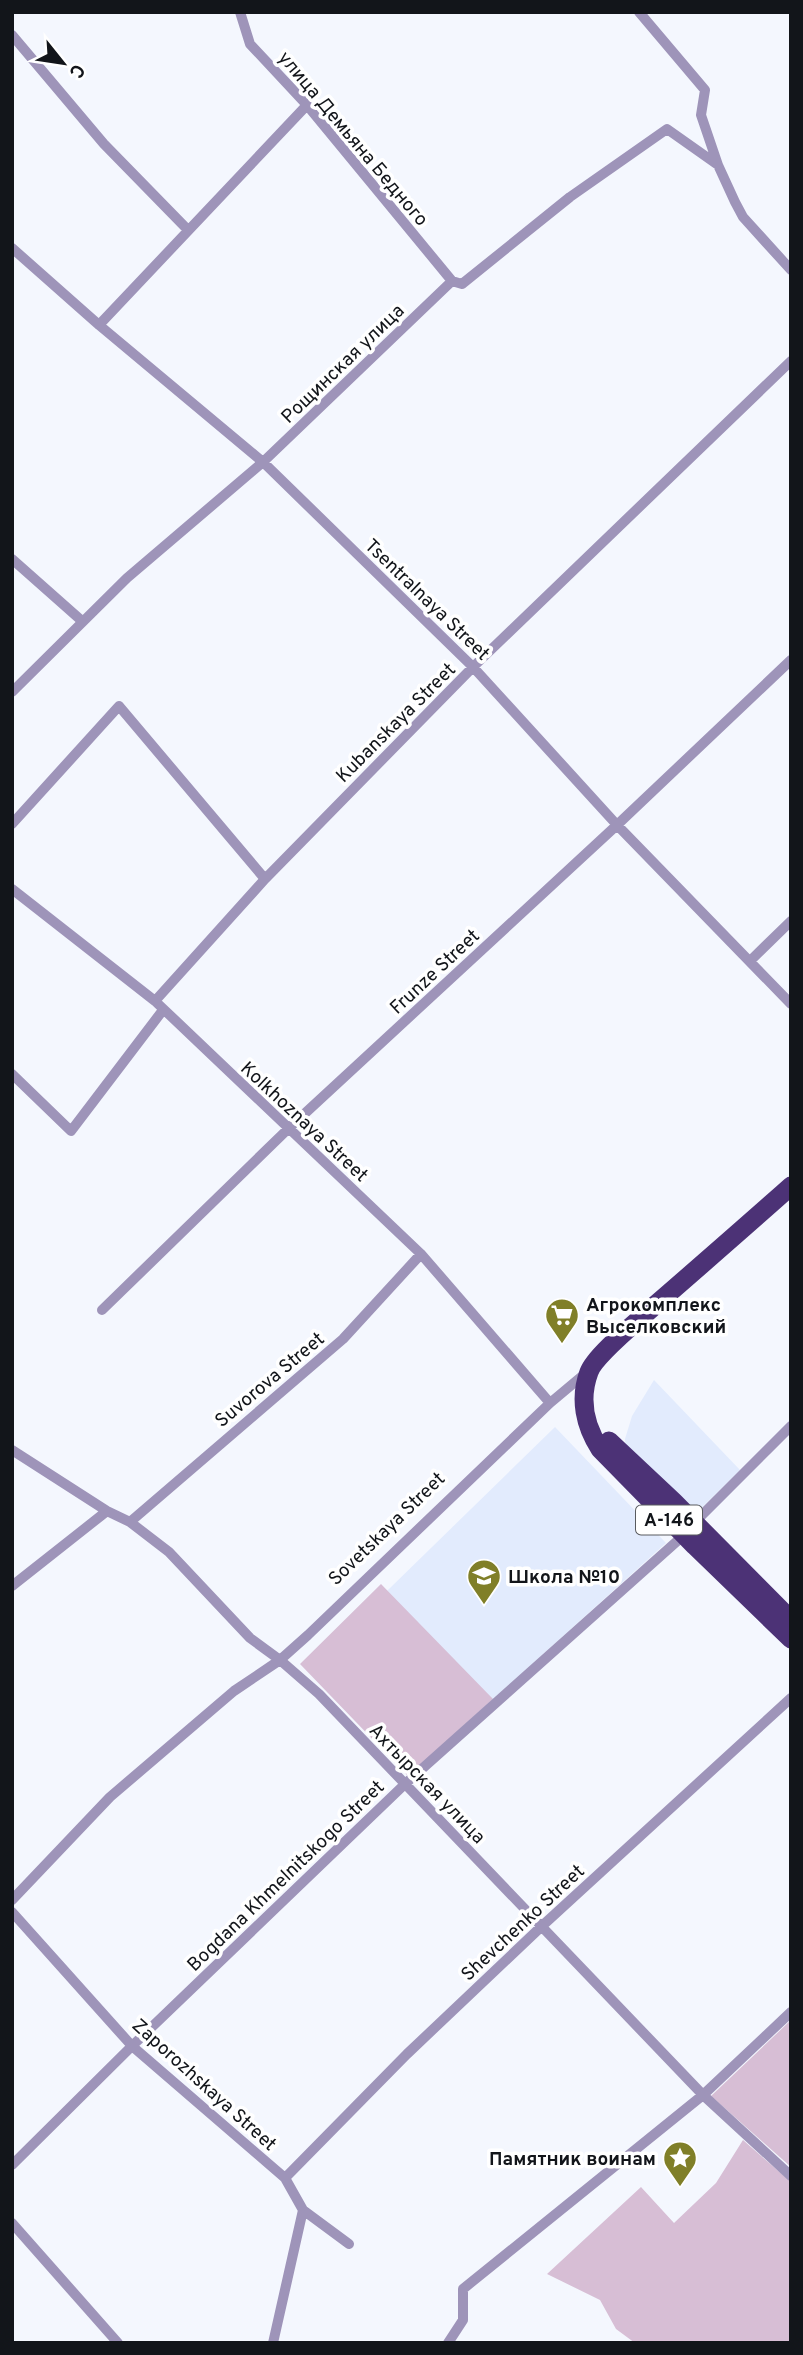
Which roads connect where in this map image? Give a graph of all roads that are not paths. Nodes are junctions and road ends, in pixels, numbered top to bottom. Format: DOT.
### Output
graph roads {
  1 [pos="240,12"];
  2 [pos="639,12"];
  3 [pos="12,35"];
  4 [pos="307,106"];
  5 [pos="718,165"];
  6 [pos="188,230"];
  7 [pos="12,248"];
  8 [pos="791,270"];
  9 [pos="452,281"];
  10 [pos="99,324"];
  11 [pos="791,361"];
  12 [pos="263,462"];
  13 [pos="12,559"];
  14 [pos="82,621"];
  15 [pos="791,660"];
  16 [pos="473,667"];
  17 [pos="12,692"];
  18 [pos="12,824"];
  19 [pos="617,825"];
  20 [pos="265,878"];
  21 [pos="12,889"];
  22 [pos="791,921"];
  23 [pos="750,961"];
  24 [pos="155,1001"];
  25 [pos="791,1004"];
  26 [pos="163,1010"];
  27 [pos="12,1074"];
  28 [pos="288,1129"];
  29 [pos="791,1186"];
  30 [pos="421,1254"];
  31 [pos="102,1310"];
  32 [pos="589,1370"];
  33 [pos="550,1403"];
  34 [pos="791,1426"];
  35 [pos="12,1450"];
  36 [pos="107,1511"];
  37 [pos="130,1522"];
  38 [pos="689,1529"];
  39 [pos="12,1586"];
  40 [pos="791,1620"];
  41 [pos="791,1639"];
  42 [pos="280,1660"];
  43 [pos="791,1698"];
  44 [pos="404,1784"];
  45 [pos="12,1900"];
  46 [pos="12,1912"];
  47 [pos="542,1926"];
  48 [pos="791,2012"];
  49 [pos="132,2046"];
  50 [pos="703,2095"];
  51 [pos="12,2165"];
  52 [pos="791,2176"];
  53 [pos="285,2178"];
  54 [pos="303,2210"];
  55 [pos="12,2223"];
  56 [pos="349,2244"];
  57 [pos="118,2343"];
  58 [pos="273,2343"];
  59 [pos="449,2343"];
  1 -- 4 [label="street, улица Демьяна Бедного"];
  2 -- 5 [label="street"];
  3 -- 6 [label="street"];
  4 -- 6 [label="street"];
  4 -- 9 [label="street, улица Демьяна Бедного"];
  5 -- 8 [label="street"];
  5 -- 9 [label="street, Рощинская улица"];
  6 -- 10 [label="street"];
  7 -- 10 [label="street, Tsentralnaya Street"];
  9 -- 12 [label="street, Рощинская улица"];
  10 -- 12 [label="street, Tsentralnaya Street"];
  11 -- 16 [label="street, Kubanskaya Street"];
  12 -- 14 [label="street, Рощинская улица"];
  12 -- 16 [label="street, Tsentralnaya Street"];
  13 -- 14 [label="street"];
  14 -- 17 [label="street, Рощинская улица"];
  15 -- 19 [label="street, Frunze Street"];
  16 -- 19 [label="street, Tsentralnaya Street"];
  16 -- 20 [label="street, Kubanskaya Street"];
  18 -- 20 [label="street"];
  19 -- 23 [label="street, Tsentralnaya Street"];
  19 -- 28 [label="street, Frunze Street"];
  20 -- 24 [label="street, Kubanskaya Street"];
  21 -- 24 [label="street, Kolkhoznaya Street"];
  22 -- 23 [label="street"];
  23 -- 25 [label="street, Tsentralnaya Street"];
  24 -- 26 [label="street, Kolkhoznaya Street"];
  26 -- 27 [label="street"];
  26 -- 28 [label="street, Kolkhoznaya Street"];
  28 -- 30 [label="street, Kolkhoznaya Street"];
  28 -- 31 [label="street, Frunze Street"];
  29 -- 32 [label="highway, Sovetskaya Street"];
  30 -- 33 [label="street, Kolkhoznaya Street"];
  30 -- 37 [label="street, Suvorova Street"];
  32 -- 33 [label="street, Sovetskaya Street"];
  32 -- 38 [label="highway, А-146"];
  33 -- 42 [label="street, Sovetskaya Street"];
  34 -- 38 [label="street, Bogdana Khmelnitskogo Street"];
  35 -- 36 [label="street, Ахтырская улица"];
  36 -- 37 [label="street, Ахтырская улица"];
  36 -- 39 [label="street"];
  37 -- 42 [label="street, Ахтырская улица"];
  38 -- 40 [label="highway, А-146"];
  38 -- 41 [label="highway, А-146"];
  38 -- 44 [label="street, Bogdana Khmelnitskogo Street"];
  42 -- 44 [label="street, Ахтырская улица"];
  42 -- 45 [label="street, Sovetskaya Street"];
  43 -- 47 [label="street, Shevchenko Street"];
  44 -- 47 [label="street, Ахтырская улица"];
  44 -- 49 [label="street, Bogdana Khmelnitskogo Street"];
  46 -- 49 [label="street, Zaporozhskaya Street"];
  47 -- 50 [label="street, Ахтырская улица"];
  47 -- 53 [label="street, Shevchenko Street"];
  48 -- 50 [label="street"];
  49 -- 51 [label="street, Bogdana Khmelnitskogo Street"];
  49 -- 53 [label="street, Zaporozhskaya Street"];
  50 -- 52 [label="street, Ахтырская улица"];
  50 -- 59 [label="street"];
  53 -- 54 [label="street, Zaporozhskaya Street"];
  54 -- 56 [label="street, Zaporozhskaya Street"];
  54 -- 58 [label="street"];
  55 -- 57 [label="street"];
}
